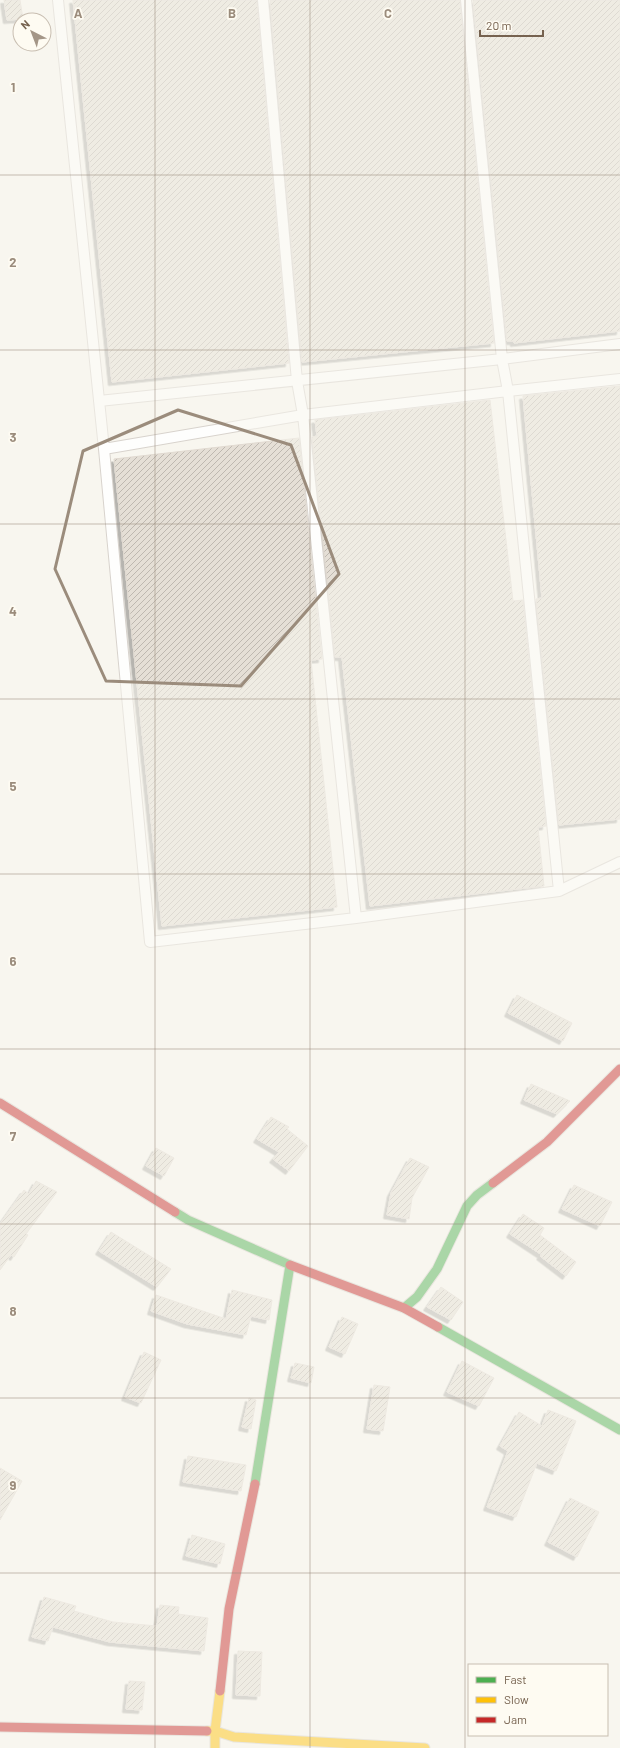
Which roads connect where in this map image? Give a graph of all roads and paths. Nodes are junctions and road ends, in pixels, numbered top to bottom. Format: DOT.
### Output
graph roads {
  1 [pos="58,0"];
  2 [pos="264,0"];
  3 [pos="466,0"];
  4 [pos="620,344"];
  5 [pos="502,359"];
  6 [pos="620,379"];
  7 [pos="297,381"];
  8 [pos="508,391"];
  9 [pos="99,401"];
  10 [pos="303,415"];
  11 [pos="104,449"];
  12 [pos="620,862"];
  13 [pos="559,891"];
  14 [pos="356,918"];
  15 [pos="620,1069"];
  16 [pos="0,1103"];
  17 [pos="290,1265"];
  18 [pos="404,1308"];
  19 [pos="620,1430"];
  20 [pos="0,1727"];
  21 [pos="215,1732"];
  22 [pos="215,1748"];
  23 [pos="425,1748"];
  1 -- 9 [label="lane"];
  2 -- 7 [label="lane"];
  3 -- 5 [label="lane"];
  4 -- 5 [label="lane"];
  5 -- 7 [label="lane"];
  5 -- 8 [label="lane"];
  6 -- 8 [label="lane"];
  7 -- 9 [label="lane"];
  7 -- 10 [label="lane"];
  8 -- 10 [label="lane"];
  8 -- 13 [label="lane"];
  9 -- 11 [label="lane"];
  10 -- 11 [label="lane"];
  10 -- 14 [label="lane"];
  11 -- 14 [label="lane"];
  12 -- 13 [label="lane"];
  13 -- 14 [label="lane"];
  15 -- 18 [label="street"];
  16 -- 17 [label="street"];
  17 -- 18 [label="street"];
  17 -- 21 [label="street"];
  18 -- 19 [label="street"];
  20 -- 21 [label="street"];
  21 -- 22 [label="street"];
  21 -- 23 [label="street"];
}
